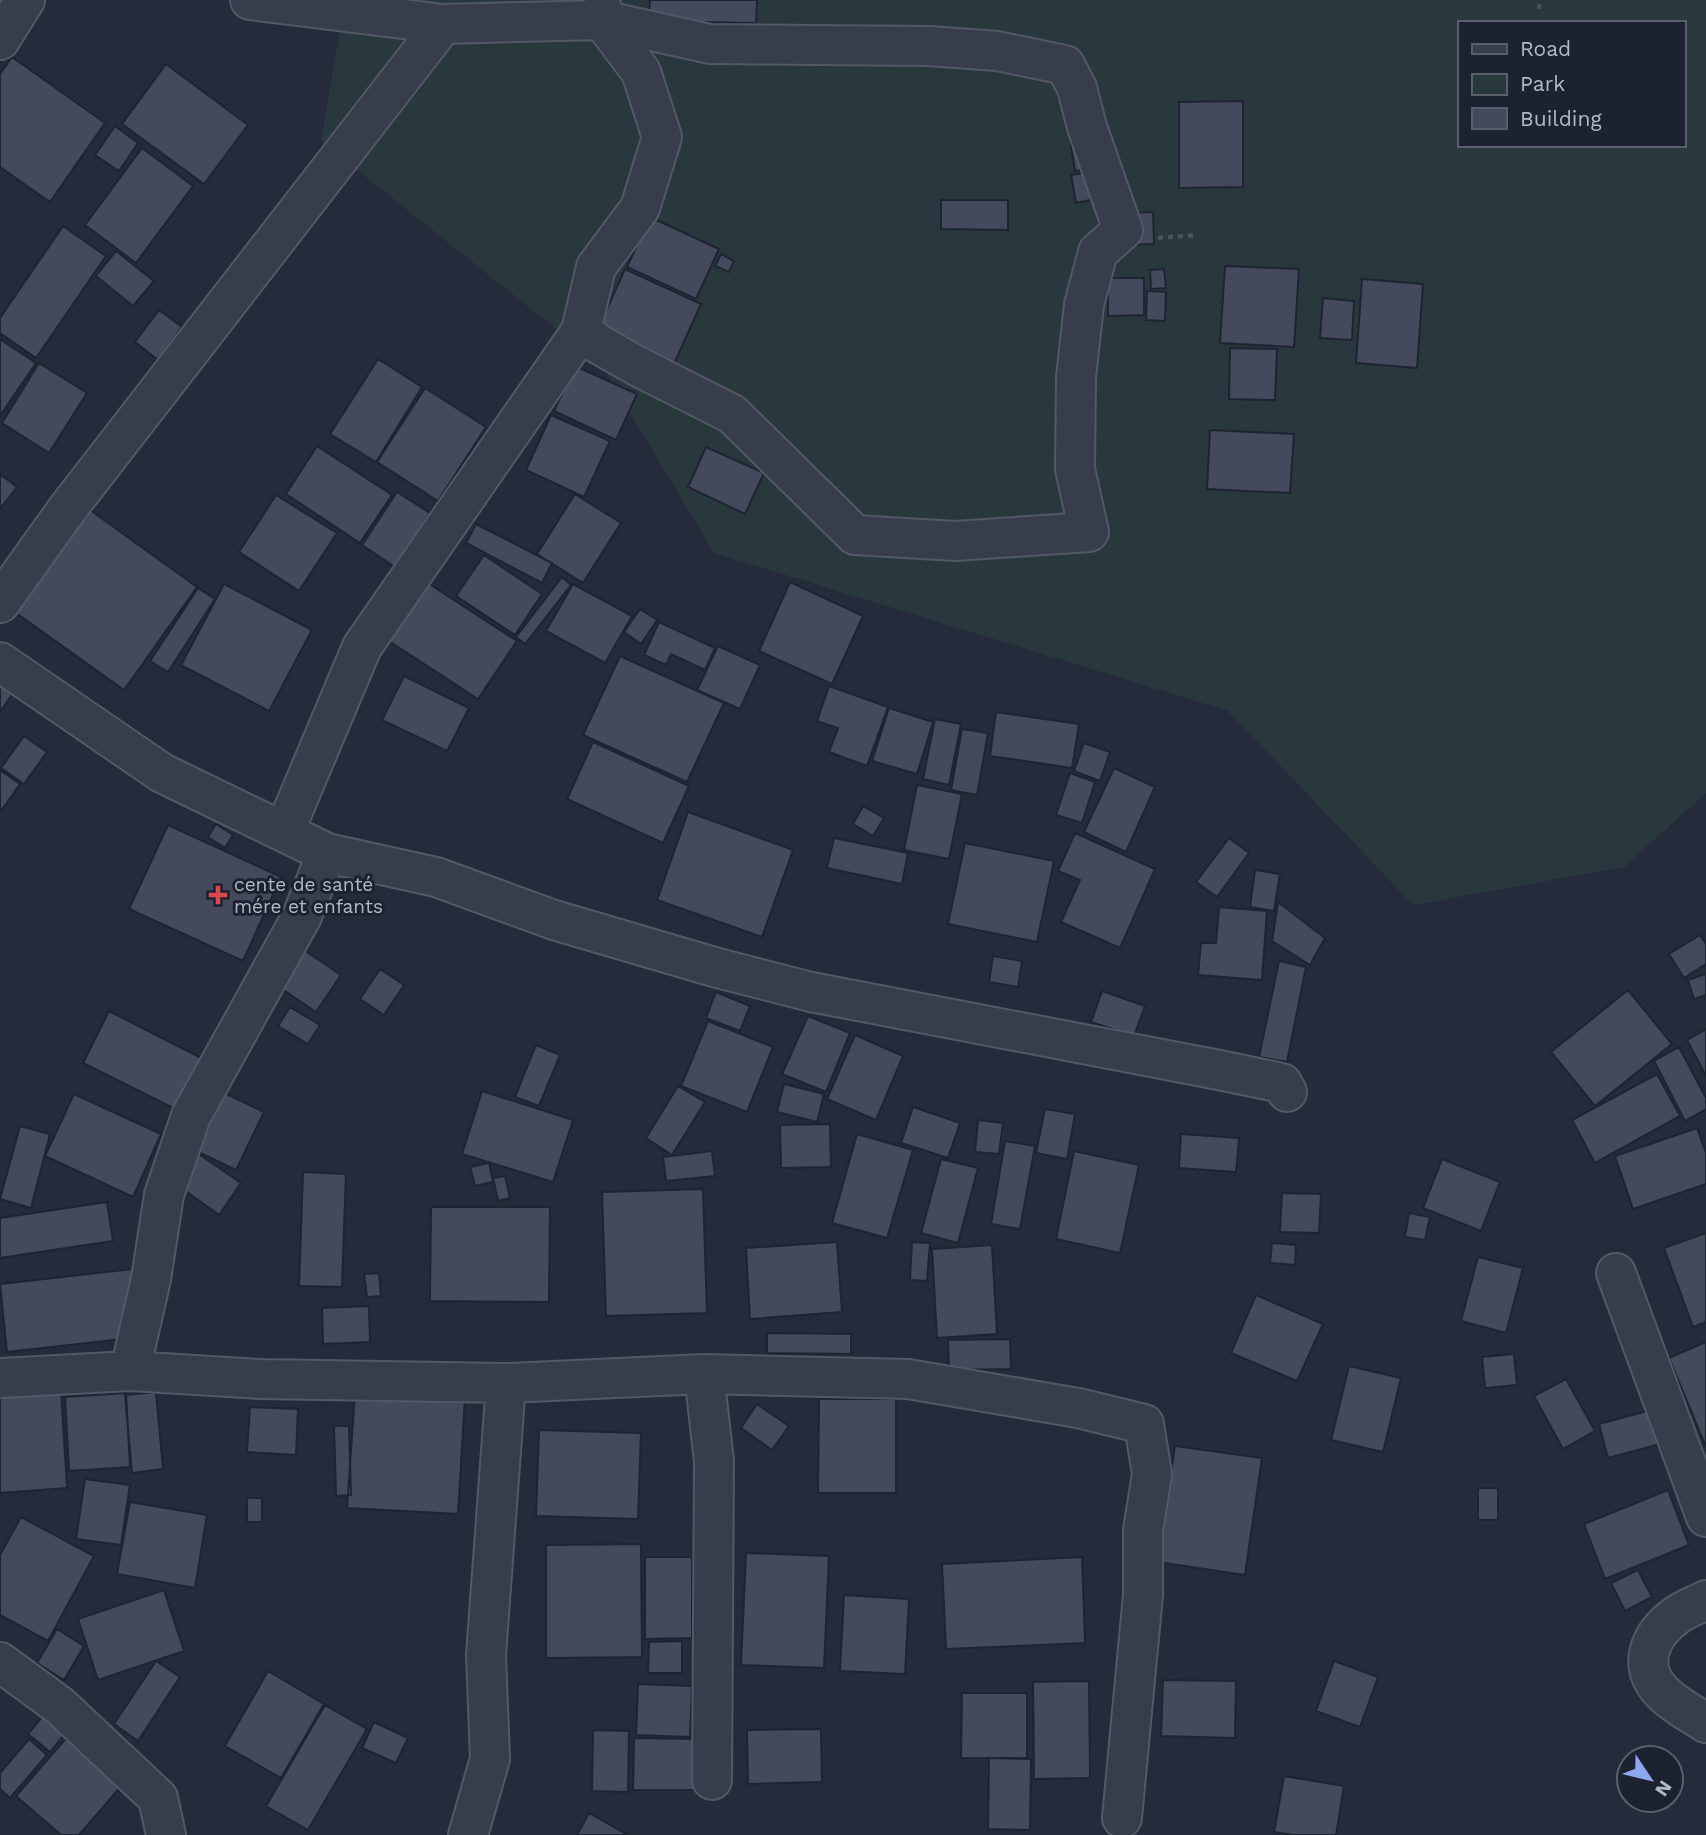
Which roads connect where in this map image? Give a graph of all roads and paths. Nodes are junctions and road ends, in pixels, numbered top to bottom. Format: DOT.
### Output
graph roads {
  1 [pos="25,0"];
  2 [pos="250,0"];
  3 [pos="1539,0"];
  4 [pos="1539,9"];
  5 [pos="602,10"];
  6 [pos="443,24"];
  7 [pos="0,40"];
  8 [pos="581,331"];
  9 [pos="0,603"];
  10 [pos="0,662"];
  11 [pos="284,832"];
  12 [pos="327,853"];
  13 [pos="1287,1092"];
  14 [pos="1616,1273"];
  15 [pos="130,1371"];
  16 [pos="704,1374"];
  17 [pos="0,1378"];
  18 [pos="506,1383"];
  19 [pos="1706,1517"];
  20 [pos="1706,1600"];
  21 [pos="0,1662"];
  22 [pos="1706,1723"];
  23 [pos="712,1780"];
  24 [pos="1122,1818"];
  25 [pos="166,1835"];
  26 [pos="468,1835"];
  1 -- 7 [label="street"];
  2 -- 6 [label="street"];
  3 -- 4 [label="path"];
  5 -- 6 [label="street"];
  5 -- 8 [label="street"];
  5 -- 8 [label="street"];
  6 -- 9 [label="street"];
  8 -- 11 [label="street"];
  10 -- 11 [label="street"];
  11 -- 12 [label="street"];
  12 -- 13 [label="street"];
  12 -- 15 [label="street"];
  14 -- 19 [label="street"];
  15 -- 17 [label="street"];
  15 -- 18 [label="street"];
  16 -- 18 [label="street"];
  16 -- 23 [label="street"];
  16 -- 24 [label="street"];
  18 -- 26 [label="street"];
  20 -- 22 [label="street"];
  21 -- 25 [label="street"];
}
